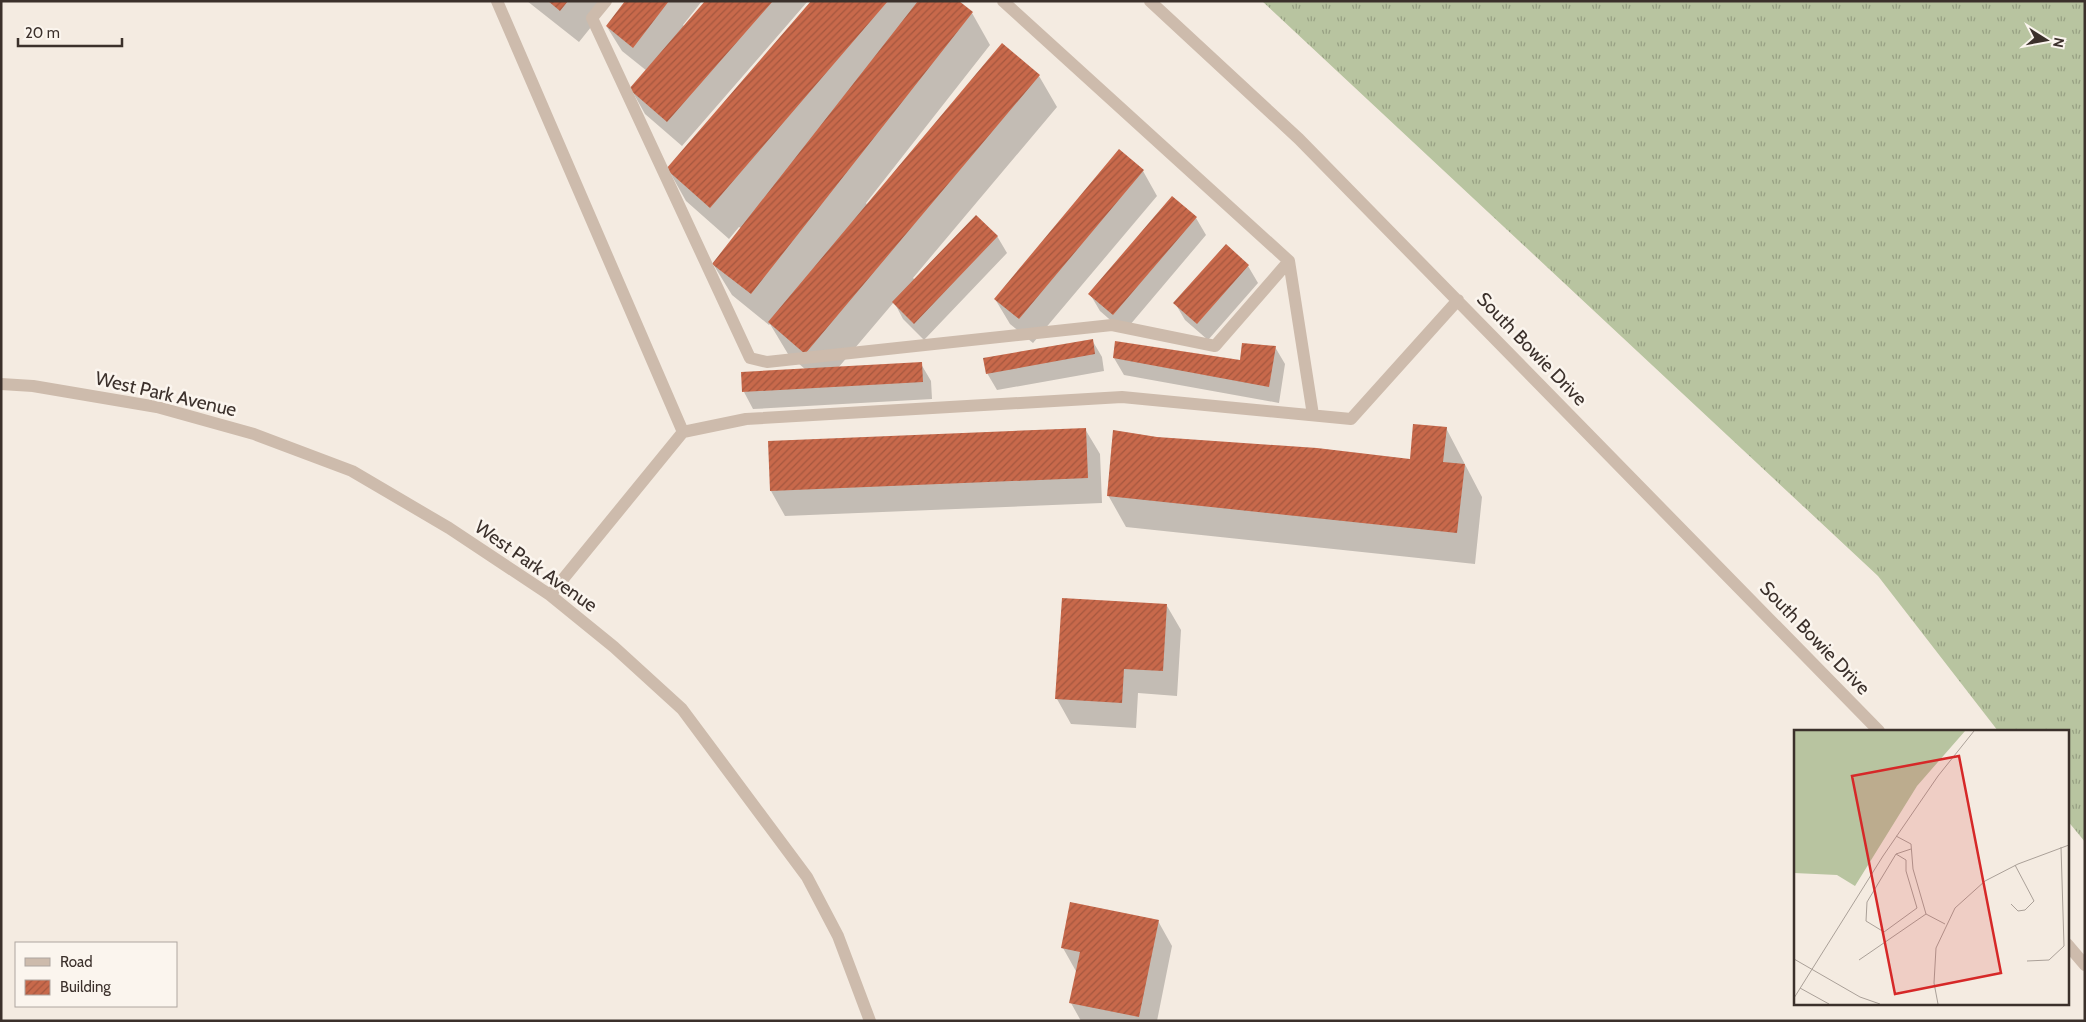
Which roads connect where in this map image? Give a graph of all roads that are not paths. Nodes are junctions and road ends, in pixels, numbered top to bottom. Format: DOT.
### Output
graph roads {
  1 [pos="497,1"];
  2 [pos="606,1"];
  3 [pos="1003,1"];
  4 [pos="1150,1"];
  5 [pos="1289,261"];
  6 [pos="1458,300"];
  7 [pos="1,384"];
  8 [pos="1313,415"];
  9 [pos="683,432"];
  10 [pos="550,595"];
  11 [pos="1878,730"];
  12 [pos="2068,945"];
  13 [pos="2085,964"];
  14 [pos="870,1021"];
  1 -- 9 [label="street"];
  2 -- 5 [label="street"];
  3 -- 5 [label="street"];
  4 -- 6 [label="street, South Bowie Drive"];
  5 -- 8 [label="street"];
  6 -- 8 [label="street"];
  6 -- 11 [label="street, South Bowie Drive"];
  7 -- 10 [label="street, West Park Avenue"];
  8 -- 9 [label="street"];
  9 -- 10 [label="street"];
  10 -- 14 [label="street, West Park Avenue"];
  12 -- 13 [label="street"];
}
